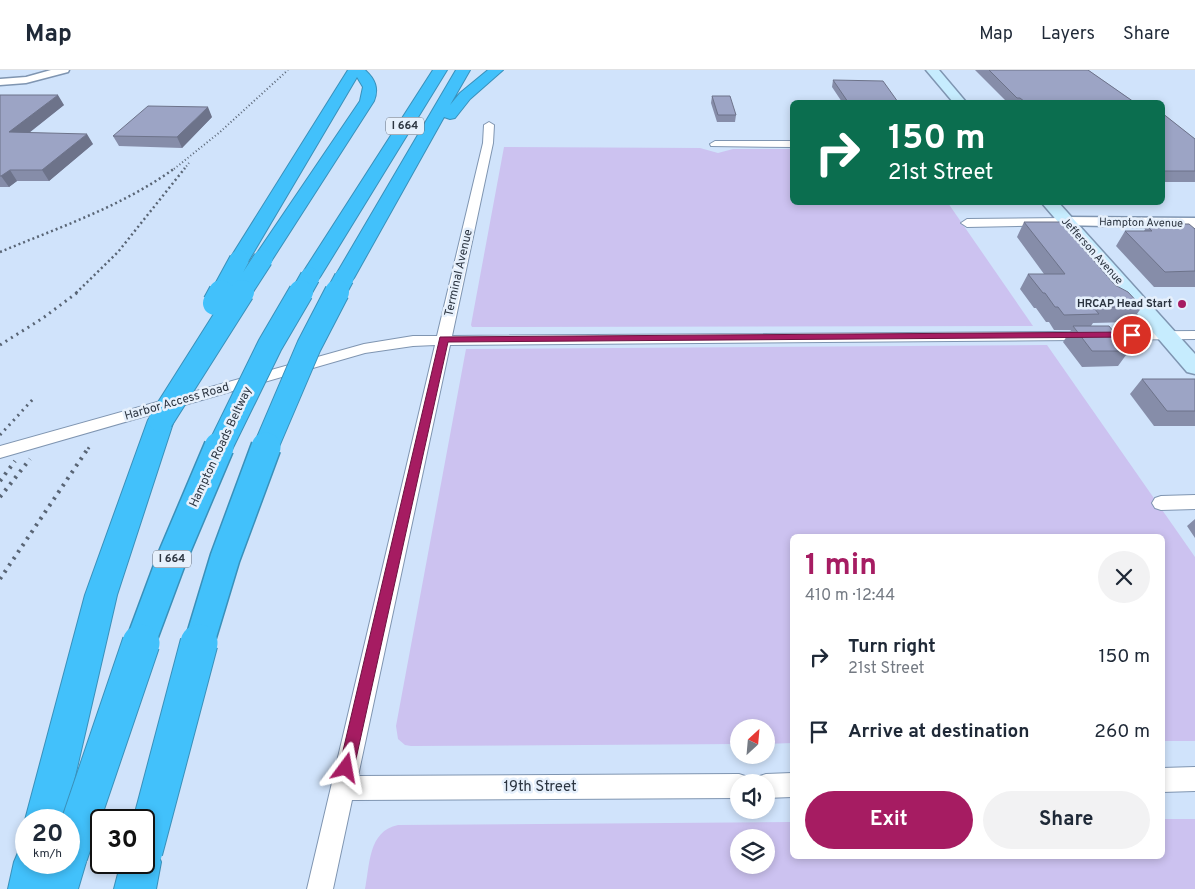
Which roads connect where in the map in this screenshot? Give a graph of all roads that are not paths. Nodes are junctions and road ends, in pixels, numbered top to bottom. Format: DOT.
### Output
graph roads {
  1 [pos="64,70"];
  2 [pos="356,70"];
  3 [pos="440,70"];
  4 [pos="463,70"];
  5 [pos="496,70"];
  6 [pos="932,70"];
  7 [pos="431,78"];
  8 [pos="0,82"];
  9 [pos="958,100"];
  10 [pos="490,125"];
  11 [pos="715,144"];
  12 [pos="790,144"];
  13 [pos="400,182"];
  14 [pos="1052,205"];
  15 [pos="1066,222"];
  16 [pos="967,223"];
  17 [pos="1195,223"];
  18 [pos="1167,335"];
  19 [pos="1195,335"];
  20 [pos="444,339"];
  21 [pos="1195,367"];
  22 [pos="161,420"];
  23 [pos="0,452"];
  24 [pos="1195,502"];
  25 [pos="1161,503"];
  26 [pos="1165,780"];
  27 [pos="1195,780"];
  28 [pos="790,785"];
  29 [pos="730,786"];
  30 [pos="775,786"];
  31 [pos="342,788"];
  32 [pos="48,809"];
  33 [pos="155,809"];
  34 [pos="80,823"];
  35 [pos="32,874"];
  36 [pos="62,874"];
  37 [pos="138,874"];
  38 [pos="29,889"];
  39 [pos="57,889"];
  40 [pos="135,889"];
  41 [pos="320,889"];
  1 -- 8 [label="street"];
  2 -- 22 [label="highway, bridge"];
  2 -- 22 [label="highway, bridge"];
  3 -- 7 [label="highway, Hampton Roads Beltway / I 664"];
  4 -- 13 [label="highway, I 664"];
  5 -- 13 [label="highway"];
  6 -- 9 [label="main road"];
  7 -- 34 [label="highway, Hampton Roads Beltway / I 664, bridge"];
  10 -- 20 [label="street, Terminal Avenue"];
  11 -- 12 [label="street"];
  13 -- 33 [label="highway, I 664, bridge"];
  14 -- 15 [label="main road, Jefferson Avenue"];
  15 -- 16 [label="street, Hampton Avenue"];
  15 -- 17 [label="street, Hampton Avenue"];
  15 -- 18 [label="main road, Jefferson Avenue"];
  18 -- 19 [label="street, Harbor Access Road"];
  18 -- 20 [label="street, Harbor Access Road"];
  18 -- 21 [label="main road, Jefferson Avenue"];
  20 -- 23 [label="street, Harbor Access Road"];
  20 -- 31 [label="street, Terminal Avenue"];
  22 -- 32 [label="highway"];
  24 -- 25 [label="street"];
  26 -- 27 [label="street"];
  28 -- 30 [label="street"];
  29 -- 31 [label="street, 19th Street"];
  31 -- 41 [label="street, Terminal Avenue"];
  35 -- 38 [label="highway"];
  36 -- 39 [label="highway"];
  37 -- 40 [label="highway"];
}
